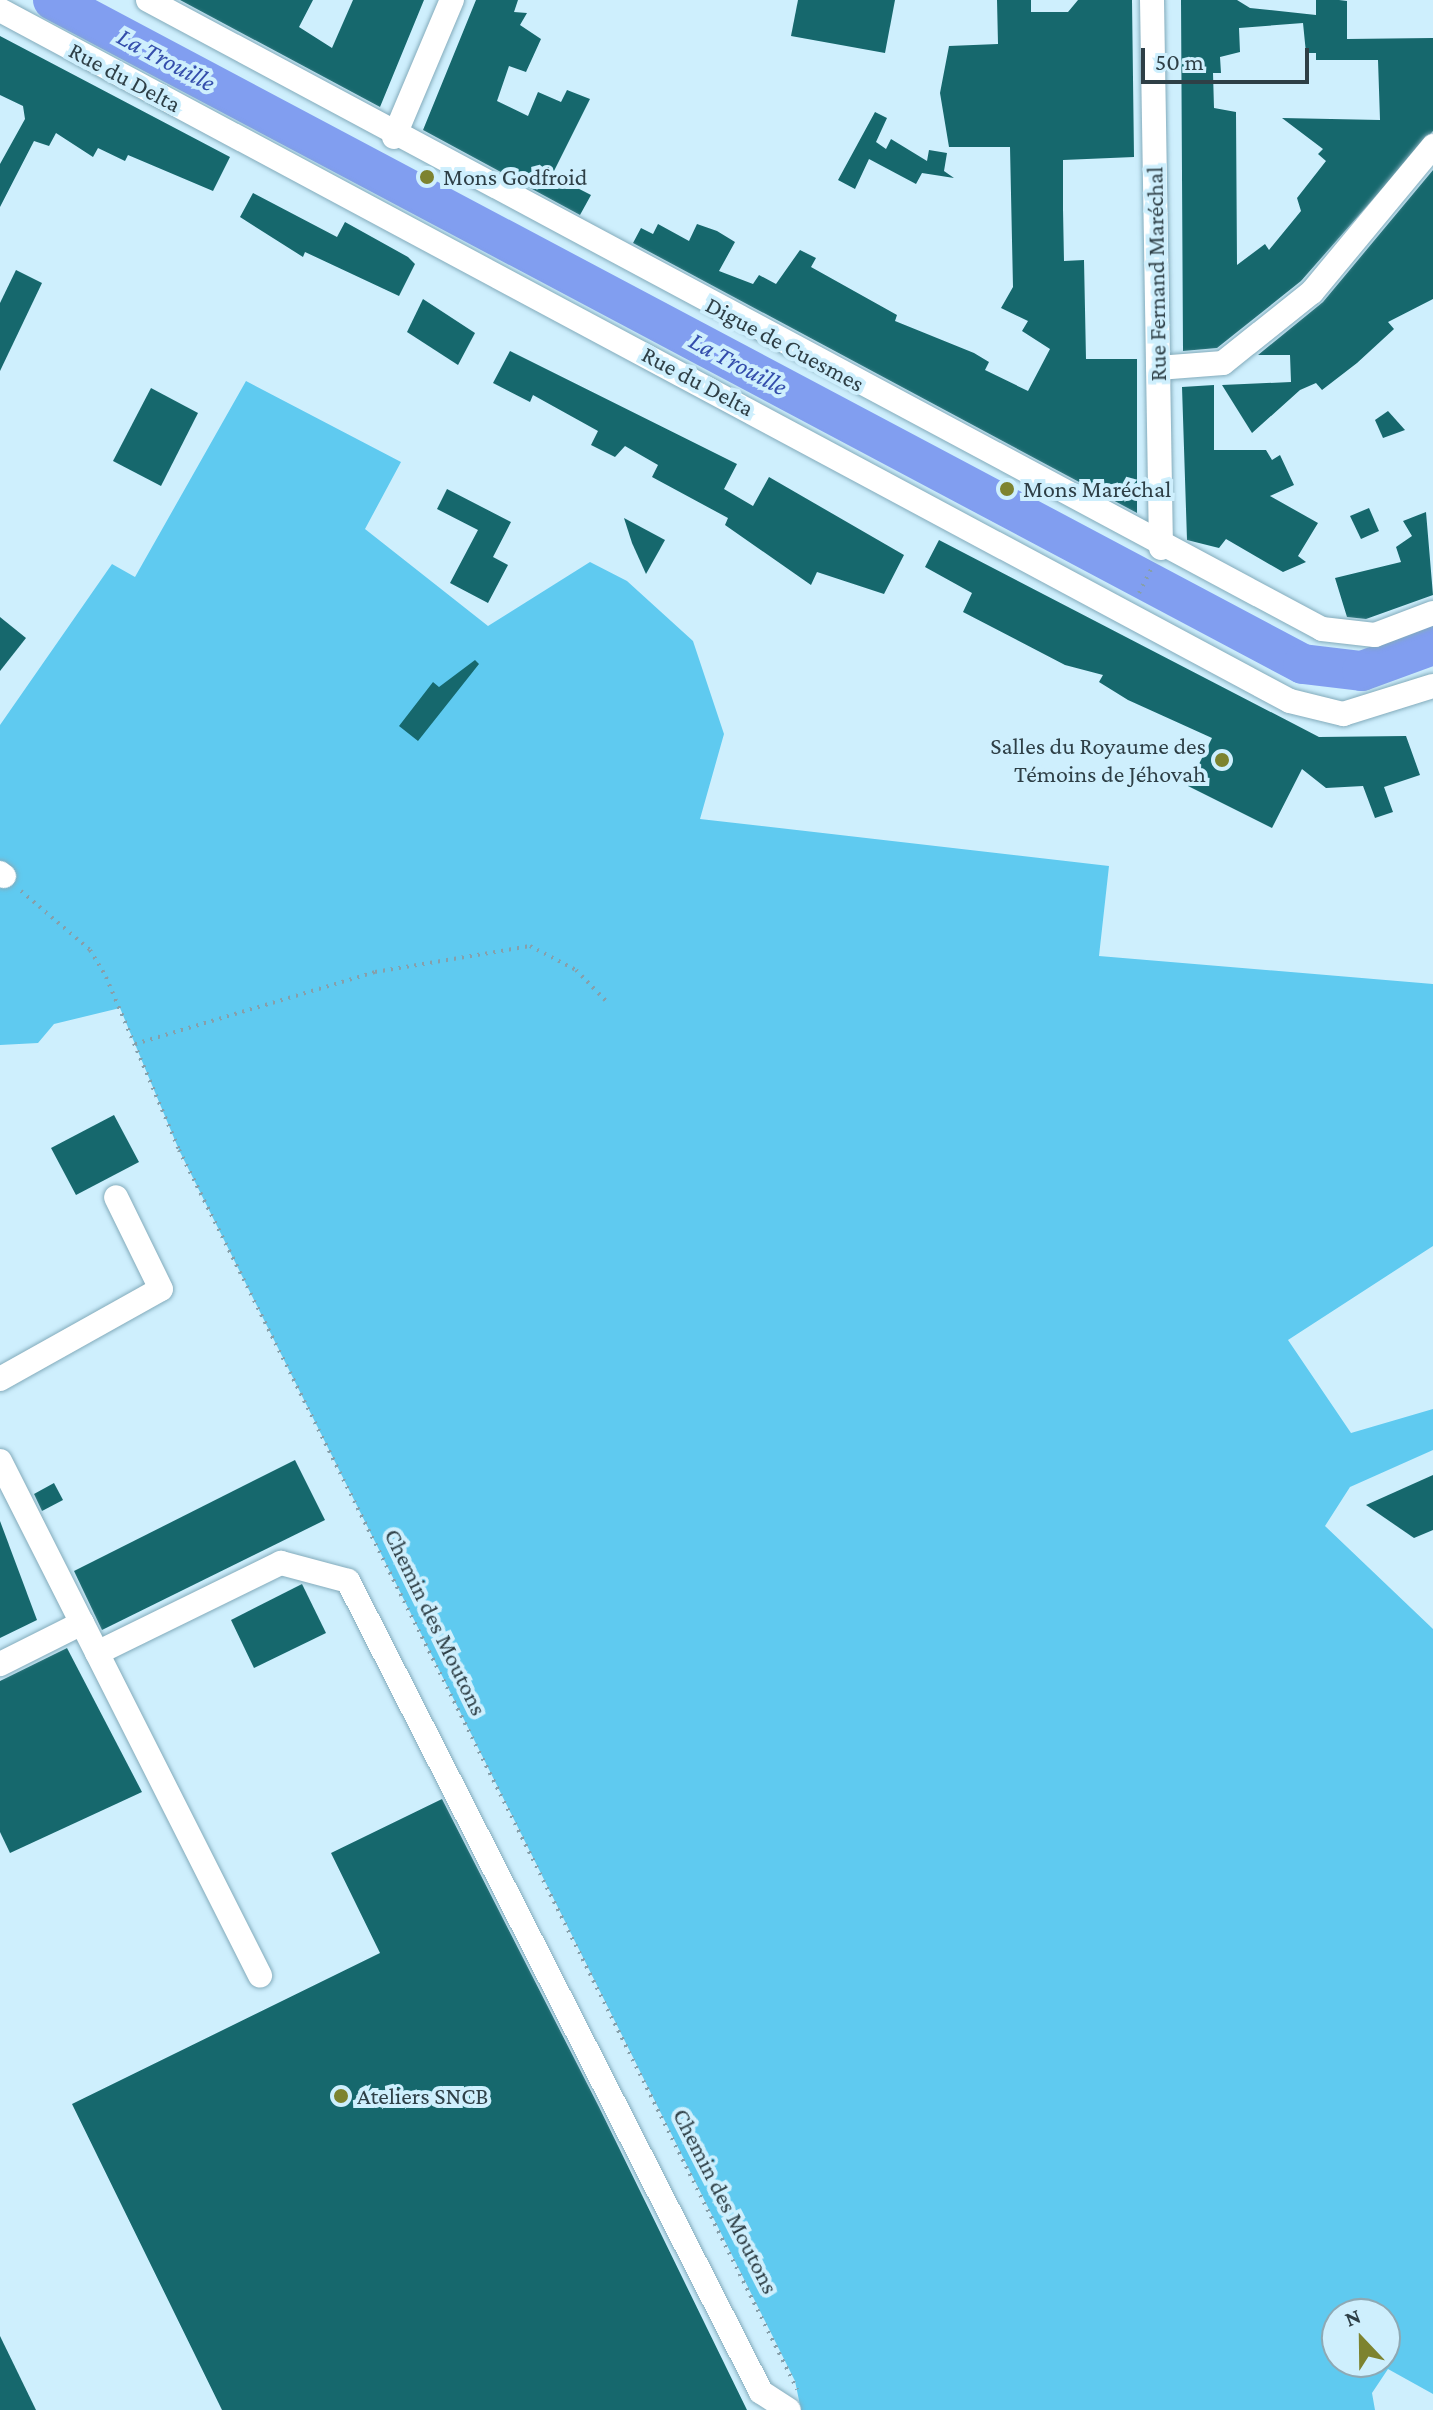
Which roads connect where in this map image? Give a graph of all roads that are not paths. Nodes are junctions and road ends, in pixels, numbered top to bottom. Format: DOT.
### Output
graph roads {
  1 [pos="148,0"];
  2 [pos="452,0"];
  3 [pos="1152,0"];
  4 [pos="0,10"];
  5 [pos="394,137"];
  6 [pos="1433,146"];
  7 [pos="1158,368"];
  8 [pos="1158,554"];
  9 [pos="1433,613"];
  10 [pos="1433,686"];
  11 [pos="116,1197"];
  12 [pos="0,1379"];
  13 [pos="0,1461"];
  14 [pos="82,1623"];
  15 [pos="97,1653"];
  16 [pos="0,1664"];
  17 [pos="260,1976"];
  18 [pos="794,2403"];
  1 -- 5 [label="street, Digue de Cuesmes"];
  2 -- 5 [label="street"];
  3 -- 7 [label="street, Rue Fernand Maréchal"];
  4 -- 10 [label="street, Rue du Delta"];
  5 -- 8 [label="street, Digue de Cuesmes"];
  6 -- 7 [label="street"];
  7 -- 8 [label="street, Rue Fernand Maréchal"];
  8 -- 9 [label="street, Digue de Cuesmes"];
  11 -- 12 [label="street"];
  13 -- 14 [label="street"];
  14 -- 15 [label="street"];
  14 -- 16 [label="street"];
  15 -- 17 [label="street"];
  15 -- 18 [label="street"];
}
